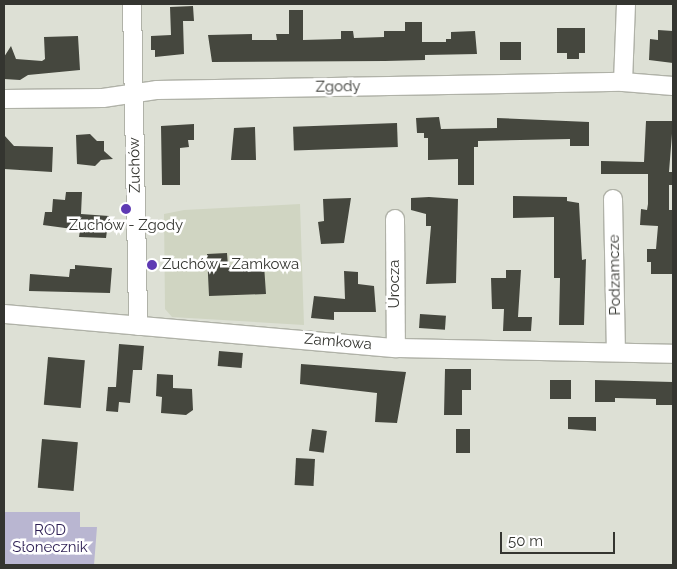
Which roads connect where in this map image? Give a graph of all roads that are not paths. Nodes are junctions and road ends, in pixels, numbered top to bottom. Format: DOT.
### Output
graph roads {
  1 [pos="132,4"];
  2 [pos="626,4"];
  3 [pos="622,82"];
  4 [pos="673,86"];
  5 [pos="134,95"];
  6 [pos="4,99"];
  7 [pos="614,199"];
  8 [pos="395,219"];
  9 [pos="4,314"];
  10 [pos="138,326"];
  11 [pos="396,348"];
  12 [pos="616,352"];
  13 [pos="673,354"];
  1 -- 5 [label="street, Zuchów"];
  2 -- 3 [label="street"];
  3 -- 4 [label="street, Zgody"];
  3 -- 5 [label="street, Zgody"];
  5 -- 6 [label="street, Zgody"];
  5 -- 10 [label="street, Zuchów"];
  7 -- 12 [label="street, Podzamcze"];
  8 -- 11 [label="street, Urocza"];
  9 -- 10 [label="street, Zamkowa"];
  10 -- 11 [label="street, Zamkowa"];
  11 -- 12 [label="street, Zamkowa"];
  12 -- 13 [label="street, Zamkowa"];
}
